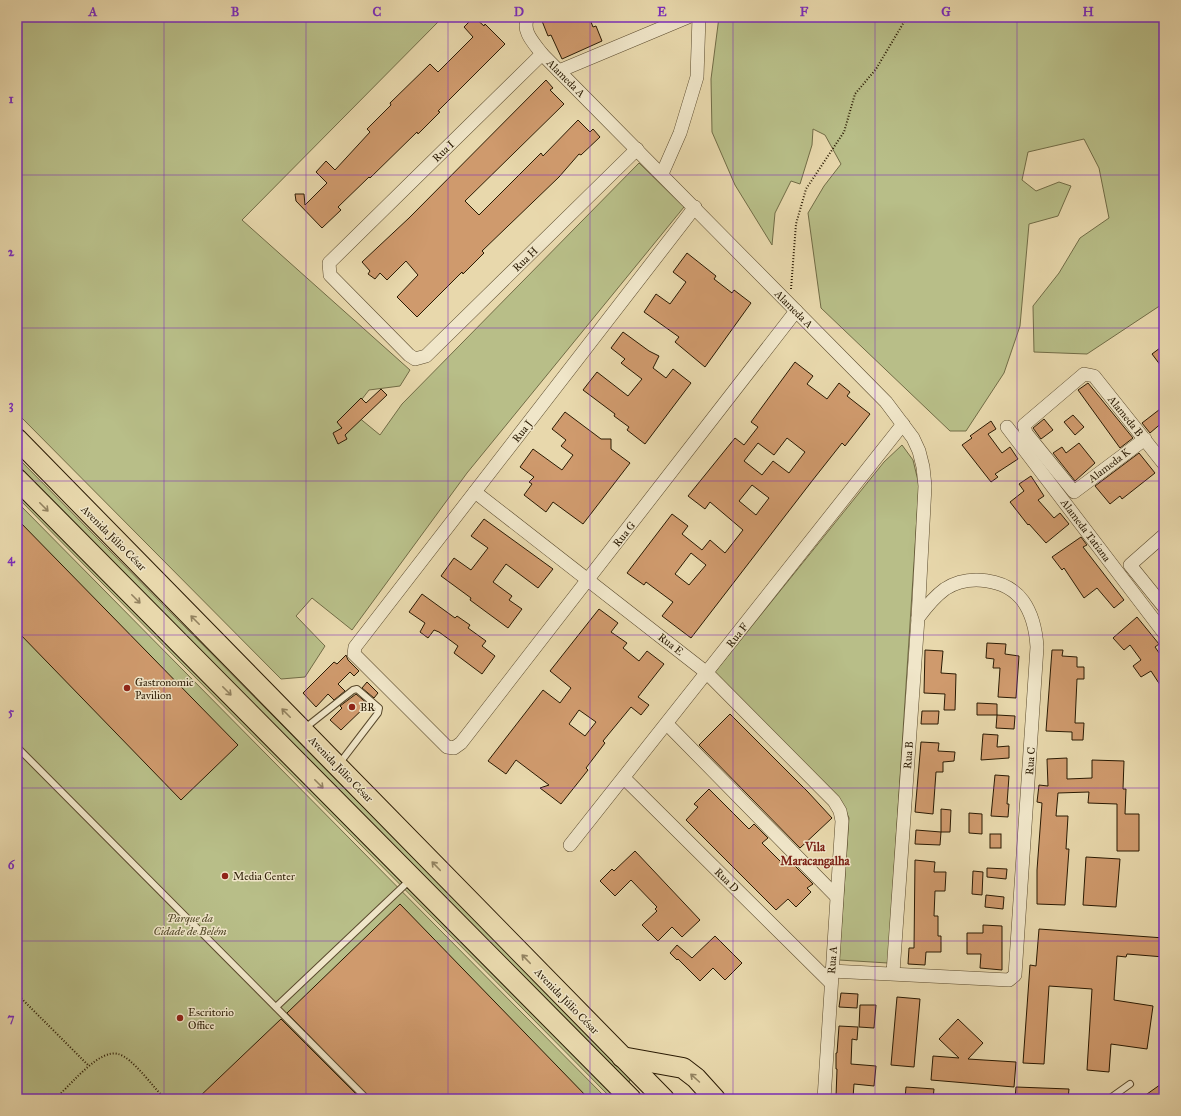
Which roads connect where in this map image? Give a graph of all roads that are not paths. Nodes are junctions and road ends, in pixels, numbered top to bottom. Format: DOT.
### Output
graph roads {
  1 [pos="528,17"];
  2 [pos="688,17"];
  3 [pos="699,17"];
  4 [pos="542,54"];
  5 [pos="560,71"];
  6 [pos="637,149"];
  7 [pos="662,174"];
  8 [pos="695,207"];
  9 [pos="796,311"];
  10 [pos="409,355"];
  11 [pos="1084,374"];
  12 [pos="903,424"];
  13 [pos="1008,427"];
  14 [pos="17,439"];
  15 [pos="1145,439"];
  16 [pos="1164,464"];
  17 [pos="17,479"];
  18 [pos="475,492"];
  19 [pos="1074,492"];
  20 [pos="1164,535"];
  21 [pos="589,579"];
  22 [pos="1164,607"];
  23 [pos="918,618"];
  24 [pos="1164,633"];
  25 [pos="706,673"];
  26 [pos="667,724"];
  27 [pos="303,730"];
  28 [pos="447,747"];
  29 [pos="17,748"];
  30 [pos="338,766"];
  31 [pos="624,778"];
  32 [pos="842,821"];
  33 [pos="570,846"];
  34 [pos="412,878"];
  35 [pos="836,896"];
  36 [pos="892,973"];
  37 [pos="831,976"];
  38 [pos="276,1007"];
  39 [pos="622,1057"];
  40 [pos="670,1066"];
  41 [pos="1130,1084"];
  42 [pos="642,1091"];
  43 [pos="367,1099"];
  44 [pos="631,1099"];
  45 [pos="664,1099"];
  46 [pos="715,1099"];
  47 [pos="824,1099"];
  48 [pos="1109,1099"];
  1 -- 4 [label="street, Alameda A"];
  2 -- 5 [label="street"];
  3 -- 7 [label="street"];
  4 -- 5 [label="street, Alameda A"];
  4 -- 10 [label="street, Rua I"];
  5 -- 6 [label="street, Alameda A"];
  6 -- 7 [label="street, Alameda A"];
  6 -- 10 [label="street, Rua H"];
  7 -- 8 [label="street, Alameda A"];
  8 -- 9 [label="street, Alameda A"];
  8 -- 18 [label="street, Rua J"];
  9 -- 12 [label="street, Alameda A"];
  9 -- 21 [label="street, Rua G"];
  11 -- 15 [label="street, Alameda B"];
  11 -- 19 [label="street, Alameda Tatiana"];
  12 -- 23 [label="street, Alameda A"];
  12 -- 25 [label="street, Rua F"];
  13 -- 24 [label="street, Alameda Tatiana"];
  27 -- 14 [label="main road, Avenida Júlio César, one-way"];
  15 -- 16 [label="street, Alameda B"];
  15 -- 19 [label="street, Alameda K"];
  17 -- 34 [label="main road, one-way"];
  18 -- 21 [label="street, Rua E"];
  18 -- 28 [label="street, Rua J"];
  20 -- 22 [label="street"];
  21 -- 25 [label="street, Rua E"];
  21 -- 28 [label="street, Rua G"];
  23 -- 36 [label="street, Rua B"];
  23 -- 36 [label="street, Rua C"];
  25 -- 26 [label="street, Rua F"];
  25 -- 32 [label="street, Rua E"];
  26 -- 31 [label="street, Rua F"];
  26 -- 35 [label="street"];
  27 -- 30 [label="main road, Avenida Júlio César"];
  27 -- 30 [label="lane"];
  29 -- 38 [label="lane"];
  39 -- 30 [label="main road, Avenida Júlio César, one-way"];
  31 -- 33 [label="street, Rua F"];
  31 -- 37 [label="street, Rua D"];
  32 -- 35 [label="street, Rua A"];
  34 -- 38 [label="lane"];
  34 -- 44 [label="main road"];
  35 -- 37 [label="street, Rua A"];
  36 -- 37 [label="street"];
  37 -- 47 [label="street, Rua A"];
  38 -- 43 [label="lane"];
  39 -- 40 [label="main road"];
  39 -- 42 [label="main road, Avenida Júlio César"];
  40 -- 42 [label="main road"];
  46 -- 40 [label="main road, one-way"];
  41 -- 48 [label="lane"];
  42 -- 45 [label="main road, Avenida Júlio César"];
}
